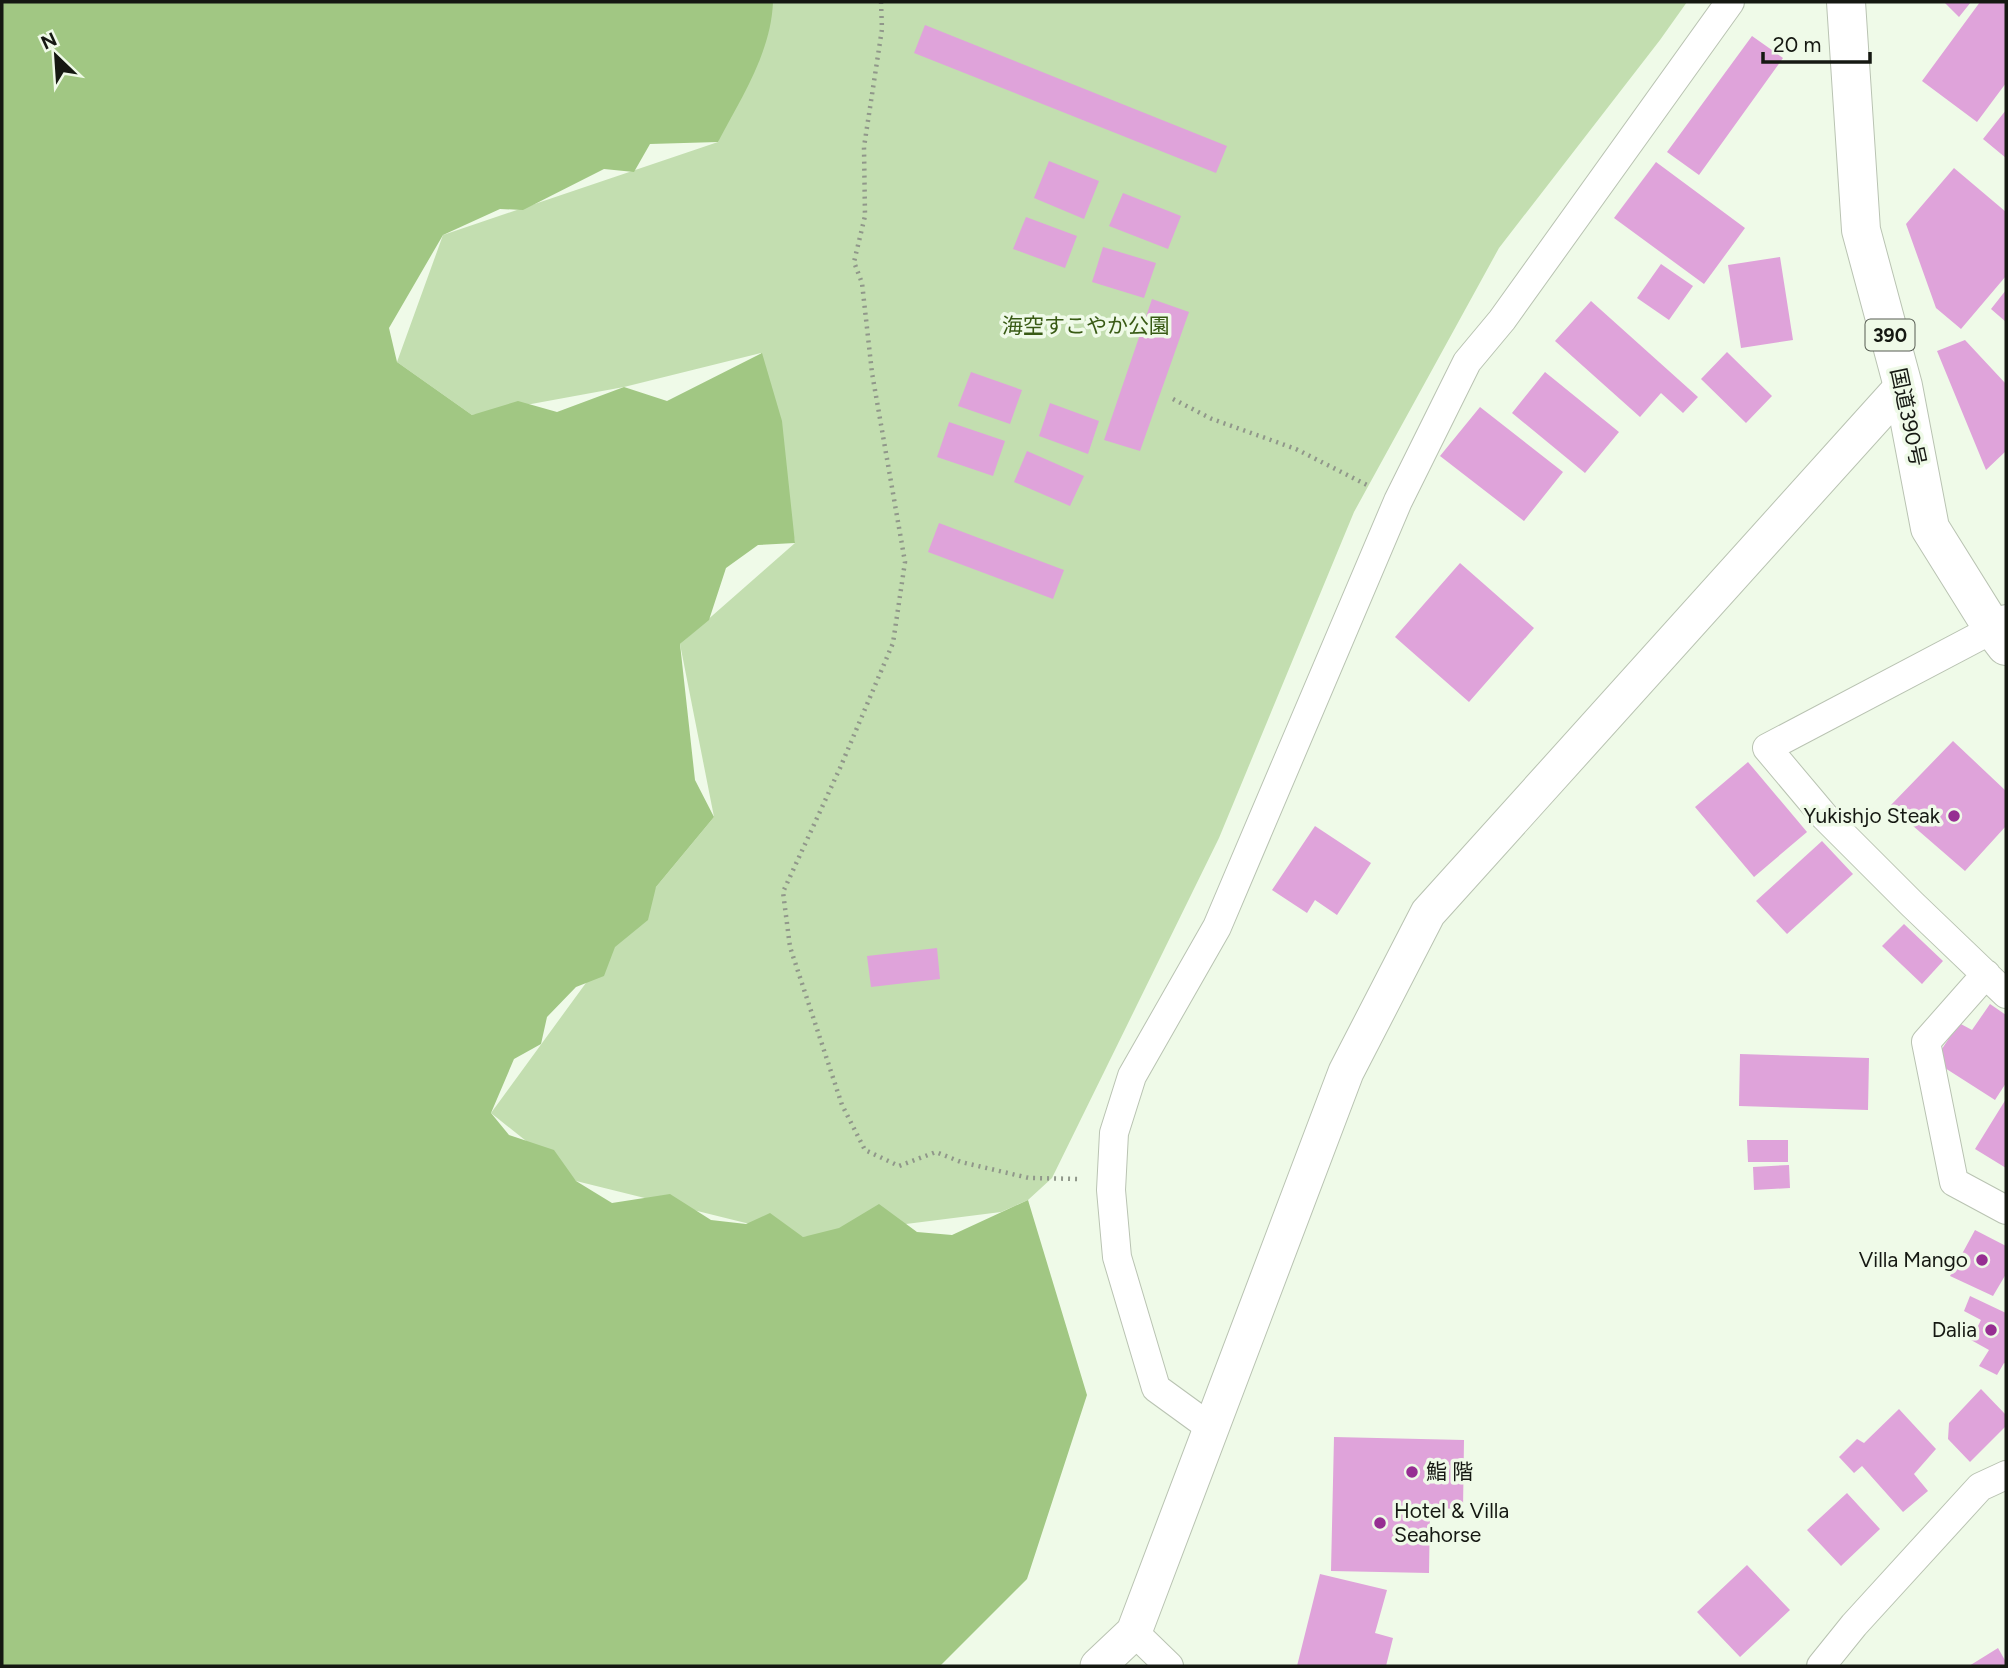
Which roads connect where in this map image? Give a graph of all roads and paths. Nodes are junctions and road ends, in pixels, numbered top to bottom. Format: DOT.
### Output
graph roads {
  1 [pos="881,2"];
  2 [pos="1730,2"];
  3 [pos="1846,2"];
  4 [pos="1903,386"];
  5 [pos="1173,399"];
  6 [pos="1398,501"];
  7 [pos="2002,631"];
  8 [pos="1986,974"];
  9 [pos="2006,994"];
  10 [pos="1112,1180"];
  11 [pos="2006,1210"];
  12 [pos="1211,1428"];
  13 [pos="2006,1475"];
  14 [pos="1134,1632"];
  15 [pos="1098,1666"];
  16 [pos="1169,1666"];
  17 [pos="1821,1666"];
  1 -- 10 [label="path"];
  2 -- 6 [label="street"];
  3 -- 4 [label="highway, 国道390号 / 390"];
  4 -- 7 [label="highway, 国道390号 / 390"];
  4 -- 12 [label="street"];
  5 -- 6 [label="path"];
  6 -- 10 [label="street"];
  7 -- 8 [label="street"];
  8 -- 9 [label="street"];
  8 -- 11 [label="street"];
  10 -- 12 [label="street"];
  12 -- 14 [label="street"];
  13 -- 17 [label="street"];
  14 -- 15 [label="street"];
  14 -- 16 [label="street"];
}
